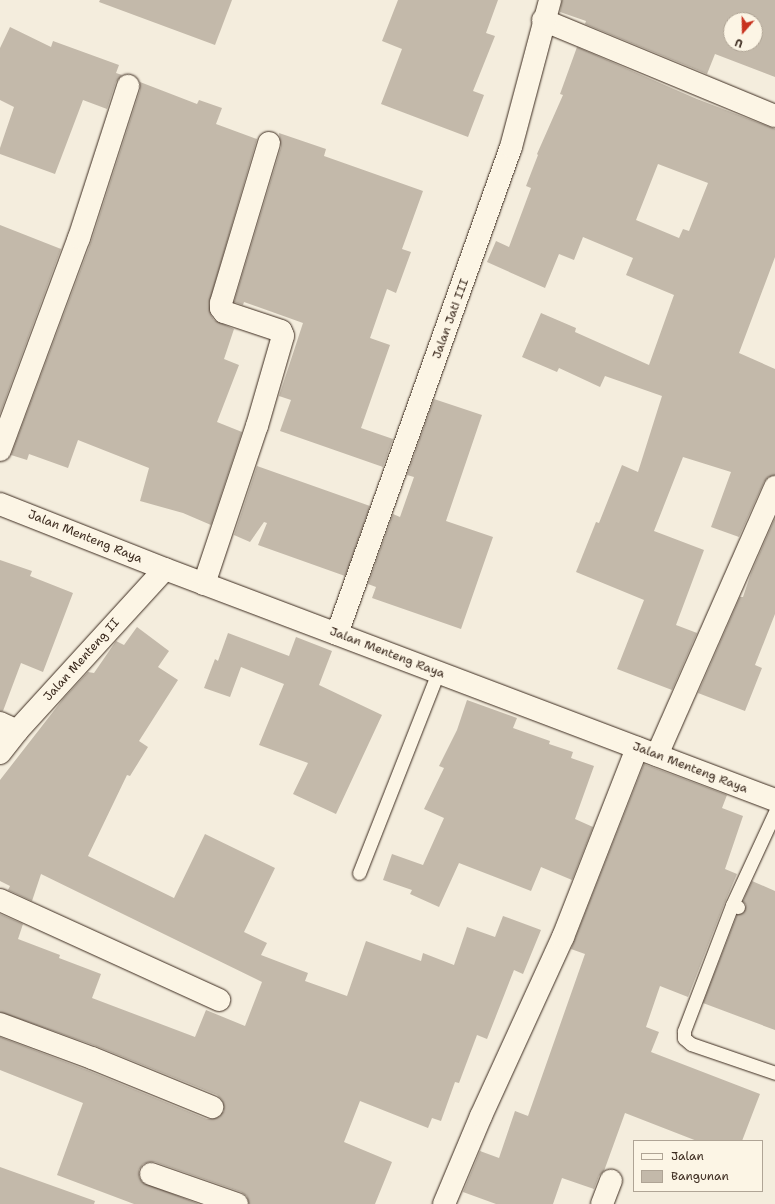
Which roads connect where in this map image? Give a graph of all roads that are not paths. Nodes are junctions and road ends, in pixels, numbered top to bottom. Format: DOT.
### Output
graph roads {
  1 [pos="546,10"];
  2 [pos="128,86"];
  3 [pos="775,116"];
  4 [pos="268,143"];
  5 [pos="0,450"];
  6 [pos="775,486"];
  7 [pos="0,504"];
  8 [pos="165,569"];
  9 [pos="204,584"];
  10 [pos="337,634"];
  11 [pos="438,672"];
  12 [pos="8,727"];
  13 [pos="637,748"];
  14 [pos="0,753"];
  15 [pos="657,756"];
  16 [pos="775,800"];
  17 [pos="775,812"];
  18 [pos="359,873"];
  19 [pos="0,900"];
  20 [pos="219,1000"];
  21 [pos="0,1024"];
  22 [pos="775,1073"];
  23 [pos="212,1107"];
  24 [pos="151,1174"];
  25 [pos="611,1181"];
  26 [pos="237,1204"];
  27 [pos="444,1204"];
  28 [pos="602,1204"];
  1 -- 3 [label="street"];
  1 -- 10 [label="street, Jalan Jati III"];
  2 -- 5 [label="street"];
  4 -- 9 [label="street"];
  6 -- 15 [label="street"];
  7 -- 8 [label="street, Jalan Menteng Raya"];
  8 -- 9 [label="street, Jalan Menteng Raya"];
  8 -- 12 [label="street, Jalan Menteng II"];
  9 -- 10 [label="street, Jalan Menteng Raya"];
  10 -- 11 [label="street, Jalan Menteng Raya"];
  11 -- 13 [label="street, Jalan Menteng Raya"];
  11 -- 18 [label="lane"];
  12 -- 14 [label="street, Jalan Menteng II"];
  13 -- 15 [label="street, Jalan Menteng Raya"];
  13 -- 27 [label="street"];
  15 -- 16 [label="street, Jalan Menteng Raya"];
  17 -- 22 [label="lane"];
  19 -- 20 [label="street"];
  21 -- 23 [label="street"];
  24 -- 26 [label="street"];
  25 -- 28 [label="street"];
}
